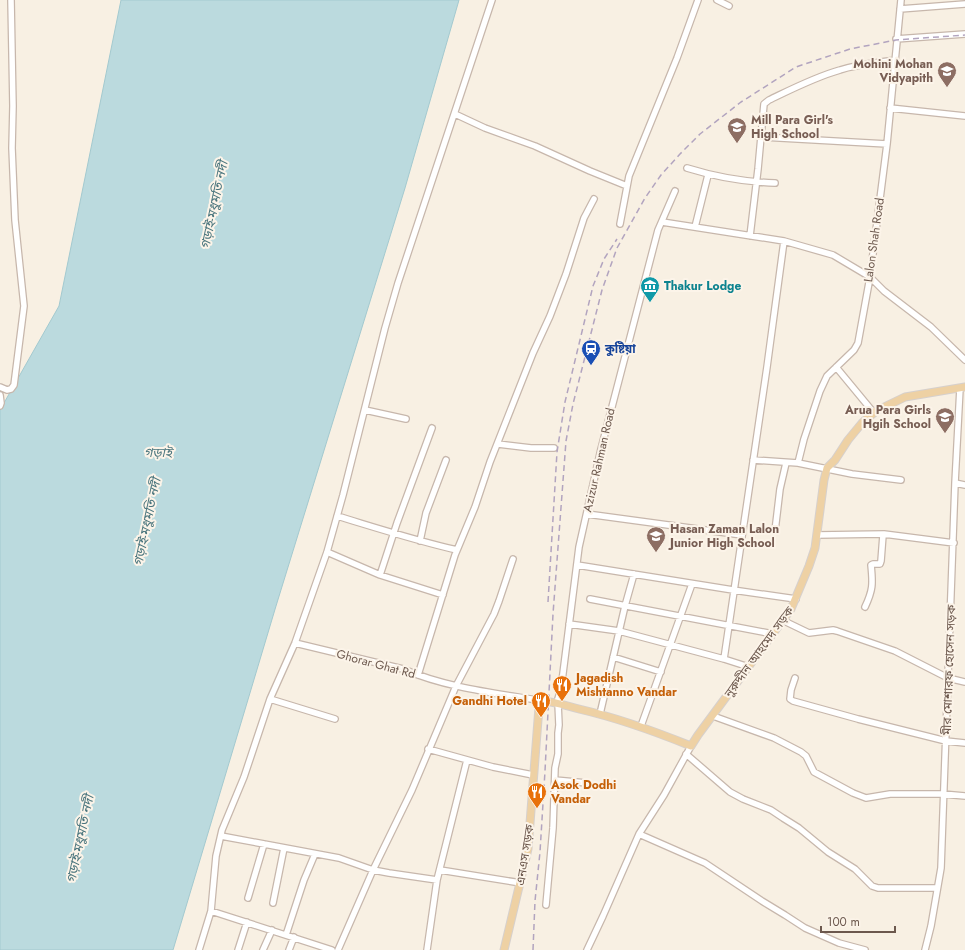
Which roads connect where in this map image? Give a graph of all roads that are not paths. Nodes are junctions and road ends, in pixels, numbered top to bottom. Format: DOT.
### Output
graph roads {
  1 [pos="11,0"];
  2 [pos="492,0"];
  3 [pos="698,0"];
  4 [pos="717,0"];
  5 [pos="901,0"];
  6 [pos="965,4"];
  7 [pos="729,6"];
  8 [pos="900,9"];
  9 [pos="965,34"];
  10 [pos="896,39"];
  11 [pos="895,60"];
  12 [pos="890,108"];
  13 [pos="455,114"];
  14 [pos="965,116"];
  15 [pos="761,137"];
  16 [pos="887,144"];
  17 [pos="687,168"];
  18 [pos="708,175"];
  19 [pos="756,182"];
  20 [pos="775,183"];
  21 [pos="627,186"];
  22 [pos="675,191"];
  23 [pos="594,199"];
  24 [pos="662,222"];
  25 [pos="620,224"];
  26 [pos="695,227"];
  27 [pos="750,236"];
  28 [pos="784,241"];
  29 [pos="870,277"];
  30 [pos="965,360"];
  31 [pos="836,367"];
  32 [pos="963,387"];
  33 [pos="0,388"];
  34 [pos="0,394"];
  35 [pos="0,406"];
  36 [pos="365,410"];
  37 [pos="874,413"];
  38 [pos="406,418"];
  39 [pos="432,428"];
  40 [pos="498,444"];
  41 [pos="554,448"];
  42 [pos="446,460"];
  43 [pos="753,460"];
  44 [pos="786,463"];
  45 [pos="798,464"];
  46 [pos="827,468"];
  47 [pos="901,480"];
  48 [pos="955,483"];
  49 [pos="965,485"];
  50 [pos="587,514"];
  51 [pos="337,516"];
  52 [pos="775,531"];
  53 [pos="394,532"];
  54 [pos="742,534"];
  55 [pos="883,535"];
  56 [pos="817,536"];
  57 [pos="420,542"];
  58 [pos="954,543"];
  59 [pos="457,550"];
  60 [pos="327,552"];
  61 [pos="513,559"];
  62 [pos="577,565"];
  63 [pos="634,574"];
  64 [pos="380,575"];
  65 [pos="692,584"];
  66 [pos="734,590"];
  67 [pos="443,595"];
  68 [pos="590,599"];
  69 [pos="796,599"];
  70 [pos="625,606"];
  71 [pos="865,607"];
  72 [pos="680,617"];
  73 [pos="782,620"];
  74 [pos="569,624"];
  75 [pos="729,626"];
  76 [pos="619,630"];
  77 [pos="773,634"];
  78 [pos="295,643"];
  79 [pos="671,645"];
  80 [pos="613,658"];
  81 [pos="724,658"];
  82 [pos="749,667"];
  83 [pos="661,672"];
  84 [pos="418,675"];
  85 [pos="795,678"];
  86 [pos="948,678"];
  87 [pos="965,682"];
  88 [pos="456,686"];
  89 [pos="270,699"];
  90 [pos="543,701"];
  91 [pos="558,703"];
  92 [pos="600,714"];
  93 [pos="713,716"];
  94 [pos="335,719"];
  95 [pos="641,726"];
  96 [pos="946,741"];
  97 [pos="965,743"];
  98 [pos="691,746"];
  99 [pos="428,749"];
  100 [pos="686,754"];
  101 [pos="467,760"];
  102 [pos="533,775"];
  103 [pos="555,780"];
  104 [pos="587,783"];
  105 [pos="943,794"];
  106 [pos="965,796"];
  107 [pos="639,834"];
  108 [pos="220,836"];
  109 [pos="264,844"];
  110 [pos="284,848"];
  111 [pos="315,854"];
  112 [pos="373,870"];
  113 [pos="440,870"];
  114 [pos="437,880"];
  115 [pos="521,883"];
  116 [pos="937,888"];
  117 [pos="248,898"];
  118 [pos="273,903"];
  119 [pos="546,905"];
  120 [pos="211,911"];
  121 [pos="247,922"];
  122 [pos="272,930"];
  123 [pos="286,935"];
  124 [pos="294,938"];
  125 [pos="199,950"];
  126 [pos="238,950"];
  127 [pos="263,950"];
  128 [pos="289,950"];
  129 [pos="332,950"];
  130 [pos="338,950"];
  131 [pos="427,950"];
  132 [pos="504,950"];
  133 [pos="587,950"];
  134 [pos="864,950"];
  135 [pos="925,950"];
  1 -- 33 [label="street"];
  2 -- 13 [label="street"];
  3 -- 21 [label="street"];
  4 -- 7 [label="street"];
  5 -- 8 [label="street, Lalon Shah Road"];
  6 -- 8 [label="street"];
  8 -- 10 [label="street, Lalon Shah Road"];
  9 -- 10 [label="street"];
  10 -- 11 [label="street, Lalon Shah Road"];
  11 -- 12 [label="street, Lalon Shah Road"];
  11 -- 15 [label="street"];
  12 -- 14 [label="street"];
  12 -- 16 [label="street, Lalon Shah Road"];
  13 -- 21 [label="street"];
  13 -- 36 [label="street"];
  15 -- 16 [label="street"];
  15 -- 19 [label="street"];
  16 -- 29 [label="street, Lalon Shah Road"];
  17 -- 18 [label="street"];
  18 -- 19 [label="street"];
  18 -- 26 [label="street"];
  19 -- 20 [label="street"];
  19 -- 27 [label="street"];
  21 -- 25 [label="street"];
  22 -- 24 [label="street, Azizur Rahman Road"];
  23 -- 40 [label="street"];
  24 -- 26 [label="street"];
  24 -- 50 [label="street, Azizur Rahman Road"];
  26 -- 27 [label="street"];
  27 -- 28 [label="street"];
  28 -- 29 [label="street"];
  28 -- 43 [label="street"];
  29 -- 30 [label="street"];
  29 -- 31 [label="street, Lalon Shah Road"];
  31 -- 37 [label="street"];
  31 -- 45 [label="street, Lalon Shah Road"];
  32 -- 37 [label="main road, নুরুদ্দীন আহমেদ সড়ক"];
  32 -- 48 [label="street, মীর মোশারফ হোসেন সড়ক"];
  34 -- 35 [label="street"];
  36 -- 38 [label="street"];
  36 -- 51 [label="street"];
  37 -- 46 [label="main road, নুরুদ্দীন আহমেদ সড়ক"];
  39 -- 53 [label="street"];
  40 -- 41 [label="street"];
  40 -- 59 [label="street"];
  42 -- 57 [label="street"];
  43 -- 44 [label="street"];
  43 -- 54 [label="street"];
  44 -- 45 [label="street"];
  44 -- 52 [label="street"];
  45 -- 46 [label="street"];
  46 -- 47 [label="street"];
  46 -- 56 [label="main road, নুরুদ্দীন আহমেদ সড়ক"];
  48 -- 49 [label="street"];
  48 -- 58 [label="street, মীর মোশারফ হোসেন সড়ক"];
  50 -- 54 [label="street"];
  50 -- 62 [label="street, Azizur Rahman Road"];
  51 -- 53 [label="street"];
  51 -- 60 [label="street"];
  53 -- 57 [label="street"];
  53 -- 64 [label="street"];
  54 -- 66 [label="street"];
  55 -- 56 [label="street"];
  55 -- 58 [label="street"];
  55 -- 71 [label="street"];
  56 -- 69 [label="main road, নুরুদ্দীন আহমেদ সড়ক"];
  57 -- 59 [label="street"];
  58 -- 86 [label="street, মীর মোশারফ হোসেন সড়ক"];
  59 -- 67 [label="street"];
  60 -- 64 [label="street"];
  60 -- 78 [label="street"];
  61 -- 88 [label="street"];
  62 -- 63 [label="street"];
  62 -- 74 [label="street, Azizur Rahman Road"];
  63 -- 65 [label="street"];
  63 -- 70 [label="street"];
  64 -- 67 [label="street"];
  65 -- 66 [label="street"];
  65 -- 72 [label="street"];
  66 -- 69 [label="street"];
  66 -- 75 [label="street"];
  67 -- 84 [label="street"];
  68 -- 70 [label="street"];
  69 -- 73 [label="main road, নুরুদ্দীন আহমেদ সড়ক"];
  70 -- 72 [label="street"];
  70 -- 76 [label="street"];
  72 -- 75 [label="street"];
  72 -- 79 [label="street"];
  73 -- 77 [label="main road, নুরুদ্দীন আহমেদ সড়ক"];
  73 -- 86 [label="street"];
  74 -- 76 [label="street"];
  74 -- 91 [label="street, Azizur Rahman Road"];
  75 -- 77 [label="street"];
  75 -- 81 [label="street"];
  76 -- 79 [label="street"];
  76 -- 80 [label="street"];
  77 -- 82 [label="main road, নুরুদ্দীন আহমেদ সড়ক"];
  78 -- 84 [label="street, Ghorar Ghat Rd"];
  78 -- 89 [label="street"];
  79 -- 81 [label="street"];
  79 -- 83 [label="street"];
  80 -- 83 [label="street"];
  80 -- 92 [label="street"];
  81 -- 82 [label="street"];
  82 -- 93 [label="main road, নুরুদ্দীন আহমেদ সড়ক"];
  83 -- 95 [label="street"];
  84 -- 88 [label="street, Ghorar Ghat Rd"];
  85 -- 96 [label="street"];
  86 -- 87 [label="street"];
  86 -- 96 [label="street, মীর মোশারফ হোসেন সড়ক"];
  88 -- 90 [label="street, Ghorar Ghat Rd"];
  88 -- 99 [label="street"];
  89 -- 94 [label="street"];
  89 -- 108 [label="street"];
  90 -- 91 [label="main road"];
  90 -- 102 [label="main road, এনএস সড়ক"];
  91 -- 92 [label="main road"];
  91 -- 103 [label="street, Azizur Rahman Road"];
  92 -- 95 [label="main road"];
  93 -- 98 [label="main road, নুরুদ্দীন আহমেদ সড়ক"];
  93 -- 105 [label="street"];
  95 -- 98 [label="main road"];
  96 -- 97 [label="street"];
  96 -- 105 [label="street, মীর মোশারফ হোসেন সড়ক"];
  98 -- 100 [label="street, নুরুদ্দীন আহমেদ সড়ক"];
  99 -- 101 [label="street"];
  99 -- 112 [label="street"];
  100 -- 107 [label="street, নুরুদ্দীন আহমেদ সড়ক"];
  100 -- 116 [label="street"];
  101 -- 102 [label="street"];
  101 -- 113 [label="street"];
  102 -- 115 [label="main road, এনএস সড়ক"];
  103 -- 104 [label="street"];
  103 -- 119 [label="street, Azizur Rahman Road"];
  105 -- 106 [label="street"];
  105 -- 116 [label="street, মীর মোশারফ হোসেন সড়ক"];
  107 -- 133 [label="street, নুরুদ্দীন আহমেদ সড়ক"];
  107 -- 134 [label="street"];
  108 -- 109 [label="street"];
  108 -- 120 [label="street"];
  109 -- 110 [label="street"];
  109 -- 117 [label="street"];
  110 -- 111 [label="street"];
  110 -- 118 [label="street"];
  111 -- 112 [label="street"];
  111 -- 123 [label="street"];
  112 -- 114 [label="street"];
  112 -- 130 [label="street"];
  113 -- 114 [label="street"];
  113 -- 115 [label="street"];
  114 -- 131 [label="street"];
  115 -- 132 [label="main road, এনএস সড়ক"];
  116 -- 135 [label="street, মীর মোশারফ হোসেন সড়ক"];
  120 -- 121 [label="street"];
  120 -- 125 [label="street"];
  121 -- 122 [label="street"];
  121 -- 126 [label="street"];
  122 -- 123 [label="street"];
  122 -- 127 [label="street"];
  123 -- 124 [label="street"];
  124 -- 128 [label="street"];
  124 -- 129 [label="street"];
}
